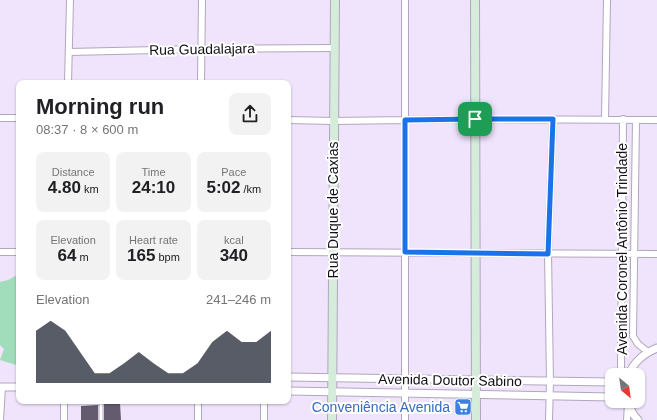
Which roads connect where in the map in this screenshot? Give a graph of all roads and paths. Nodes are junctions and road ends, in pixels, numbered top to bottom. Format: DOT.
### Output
graph roads {
  1 [pos="70,0"];
  2 [pos="202,0"];
  3 [pos="335,0"];
  4 [pos="405,0"];
  5 [pos="475,0"];
  6 [pos="607,0"];
  7 [pos="334,48"];
  8 [pos="201,49"];
  9 [pos="69,52"];
  10 [pos="68,80"];
  11 [pos="201,80"];
  12 [pos="0,118"];
  13 [pos="16,118"];
  14 [pos="475,119"];
  15 [pos="553,119"];
  16 [pos="605,119"];
  17 [pos="623,119"];
  18 [pos="291,120"];
  19 [pos="405,120"];
  20 [pos="636,120"];
  21 [pos="657,120"];
  22 [pos="334,121"];
  23 [pos="0,252"];
  24 [pos="16,252"];
  25 [pos="291,252"];
  26 [pos="333,252"];
  27 [pos="405,252"];
  28 [pos="476,253"];
  29 [pos="548,254"];
  30 [pos="622,254"];
  31 [pos="634,254"];
  32 [pos="657,254"];
  33 [pos="657,348"];
  34 [pos="648,352"];
  35 [pos="621,368"];
  36 [pos="632,368"];
  37 [pos="291,377"];
  38 [pos="333,378"];
  39 [pos="405,379"];
  40 [pos="476,380"];
  41 [pos="550,381"];
  42 [pos="605,382"];
  43 [pos="1,387"];
  44 [pos="16,387"];
  45 [pos="291,391"];
  46 [pos="333,392"];
  47 [pos="405,393"];
  48 [pos="476,395"];
  49 [pos="550,396"];
  50 [pos="605,397"];
  51 [pos="64,404"];
  52 [pos="101,404"];
  53 [pos="198,404"];
  54 [pos="264,404"];
  55 [pos="628,408"];
  56 [pos="630,408"];
  57 [pos="0,420"];
  58 [pos="64,420"];
  59 [pos="101,420"];
  60 [pos="198,420"];
  61 [pos="264,420"];
  62 [pos="332,420"];
  63 [pos="405,420"];
  64 [pos="476,420"];
  65 [pos="550,420"];
  66 [pos="627,420"];
  67 [pos="638,420"];
  1 -- 9 [label="street"];
  2 -- 8 [label="street"];
  3 -- 7 [label="main road, Rua Duque de Caxias"];
  4 -- 19 [label="street"];
  5 -- 14 [label="main road"];
  6 -- 16 [label="street"];
  7 -- 8 [label="street, Rua Guadalajara"];
  7 -- 22 [label="main road, Rua Duque de Caxias"];
  8 -- 9 [label="street, Rua Guadalajara"];
  8 -- 11 [label="street"];
  9 -- 10 [label="street"];
  12 -- 13 [label="street"];
  14 -- 15 [label="street"];
  14 -- 19 [label="street"];
  14 -- 28 [label="main road"];
  15 -- 16 [label="street"];
  15 -- 29 [label="street"];
  16 -- 17 [label="street"];
  17 -- 20 [label="street"];
  17 -- 30 [label="street, Avenida Coronel Antônio Trindade"];
  18 -- 22 [label="street"];
  19 -- 22 [label="street"];
  19 -- 27 [label="street"];
  20 -- 21 [label="street"];
  20 -- 31 [label="street, Avenida Coronel Antônio Trindade"];
  22 -- 26 [label="main road, Rua Duque de Caxias"];
  23 -- 24 [label="street"];
  25 -- 26 [label="street"];
  26 -- 27 [label="street"];
  26 -- 38 [label="main road, Rua Duque de Caxias"];
  27 -- 28 [label="street"];
  27 -- 39 [label="street"];
  28 -- 29 [label="street"];
  28 -- 40 [label="main road"];
  29 -- 30 [label="street"];
  29 -- 41 [label="street"];
  30 -- 31 [label="street"];
  30 -- 35 [label="street, Avenida Coronel Antônio Trindade"];
  31 -- 32 [label="street"];
  31 -- 34 [label="street, Avenida Coronel Antônio Trindade"];
  33 -- 34 [label="street"];
  34 -- 36 [label="street"];
  37 -- 38 [label="street, Avenida Doutor Sabino"];
  38 -- 39 [label="street, Avenida Doutor Sabino"];
  38 -- 46 [label="main road, Rua Duque de Caxias"];
  39 -- 40 [label="street, Avenida Doutor Sabino"];
  39 -- 47 [label="street"];
  40 -- 41 [label="street, Avenida Doutor Sabino"];
  40 -- 48 [label="main road"];
  41 -- 42 [label="street, Avenida Doutor Sabino"];
  41 -- 49 [label="street"];
  43 -- 44 [label="street"];
  43 -- 57 [label="street"];
  45 -- 46 [label="street, Avenida Doutor Sabino"];
  46 -- 47 [label="street, Avenida Doutor Sabino"];
  46 -- 62 [label="main road, Rua Duque de Caxias"];
  47 -- 48 [label="street, Avenida Doutor Sabino"];
  47 -- 63 [label="street"];
  48 -- 49 [label="street, Avenida Doutor Sabino"];
  48 -- 64 [label="main road"];
  49 -- 50 [label="street, Avenida Doutor Sabino"];
  49 -- 65 [label="street"];
  51 -- 58 [label="street"];
  52 -- 59 [label="lane"];
  53 -- 60 [label="street"];
  54 -- 61 [label="street"];
  55 -- 66 [label="street"];
  56 -- 67 [label="street"];
}
